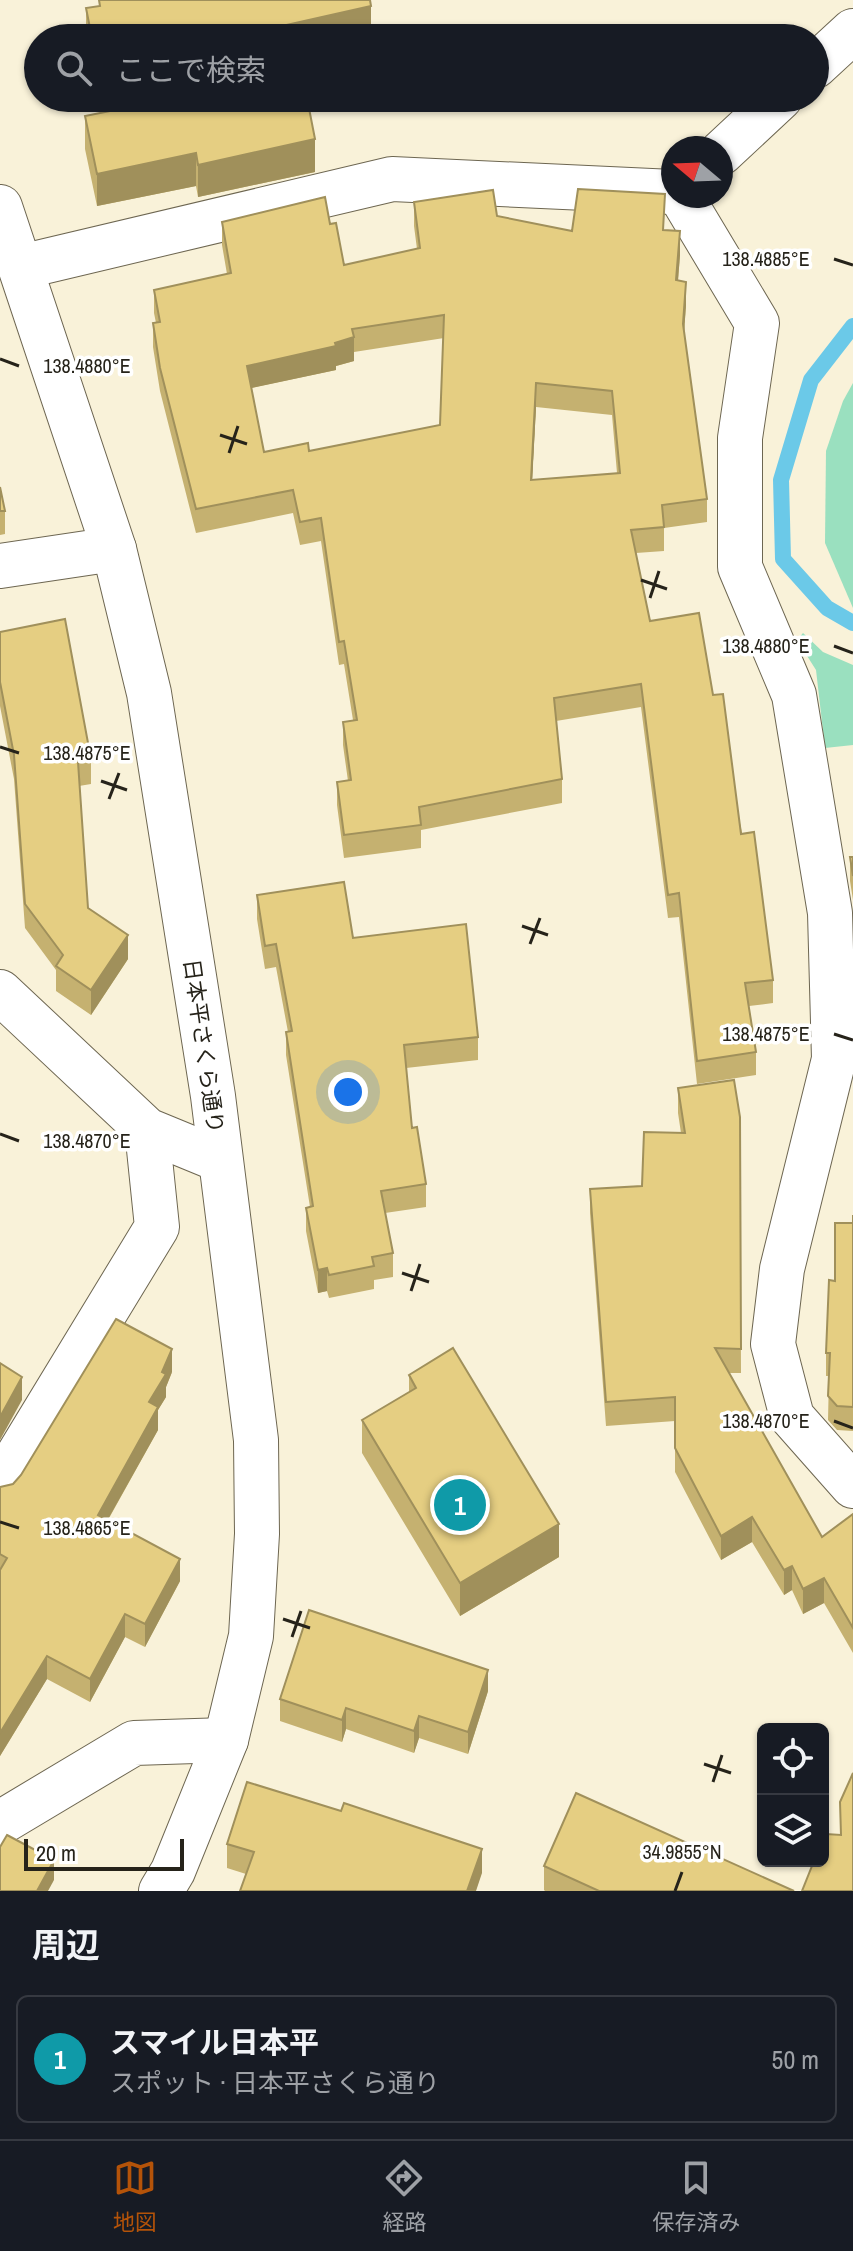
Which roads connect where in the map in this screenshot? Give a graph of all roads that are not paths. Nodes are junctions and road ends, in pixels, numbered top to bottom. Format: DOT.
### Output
graph roads {
  1 [pos="853,31"];
  2 [pos="829,53"];
  3 [pos="765,112"];
  4 [pos="733,142"];
  5 [pos="661,191"];
  6 [pos="688,208"];
  7 [pos="9,242"];
  8 [pos="114,549"];
  9 [pos="0,566"];
  10 [pos="0,992"];
  11 [pos="147,1130"];
  12 [pos="220,1160"];
  13 [pos="0,1485"];
  14 [pos="853,1486"];
  15 [pos="226,1740"];
  16 [pos="0,1823"];
  17 [pos="161,1891"];
  1 -- 2 [label="street"];
  3 -- 4 [label="street"];
  5 -- 7 [label="street"];
  6 -- 14 [label="street"];
  7 -- 8 [label="street, 日本平さくら通り"];
  8 -- 9 [label="street"];
  8 -- 12 [label="street, 日本平さくら通り"];
  10 -- 11 [label="street"];
  11 -- 12 [label="street"];
  11 -- 13 [label="street"];
  12 -- 15 [label="street, 日本平さくら通り"];
  15 -- 16 [label="street"];
  15 -- 17 [label="street, 日本平さくら通り"];
}
